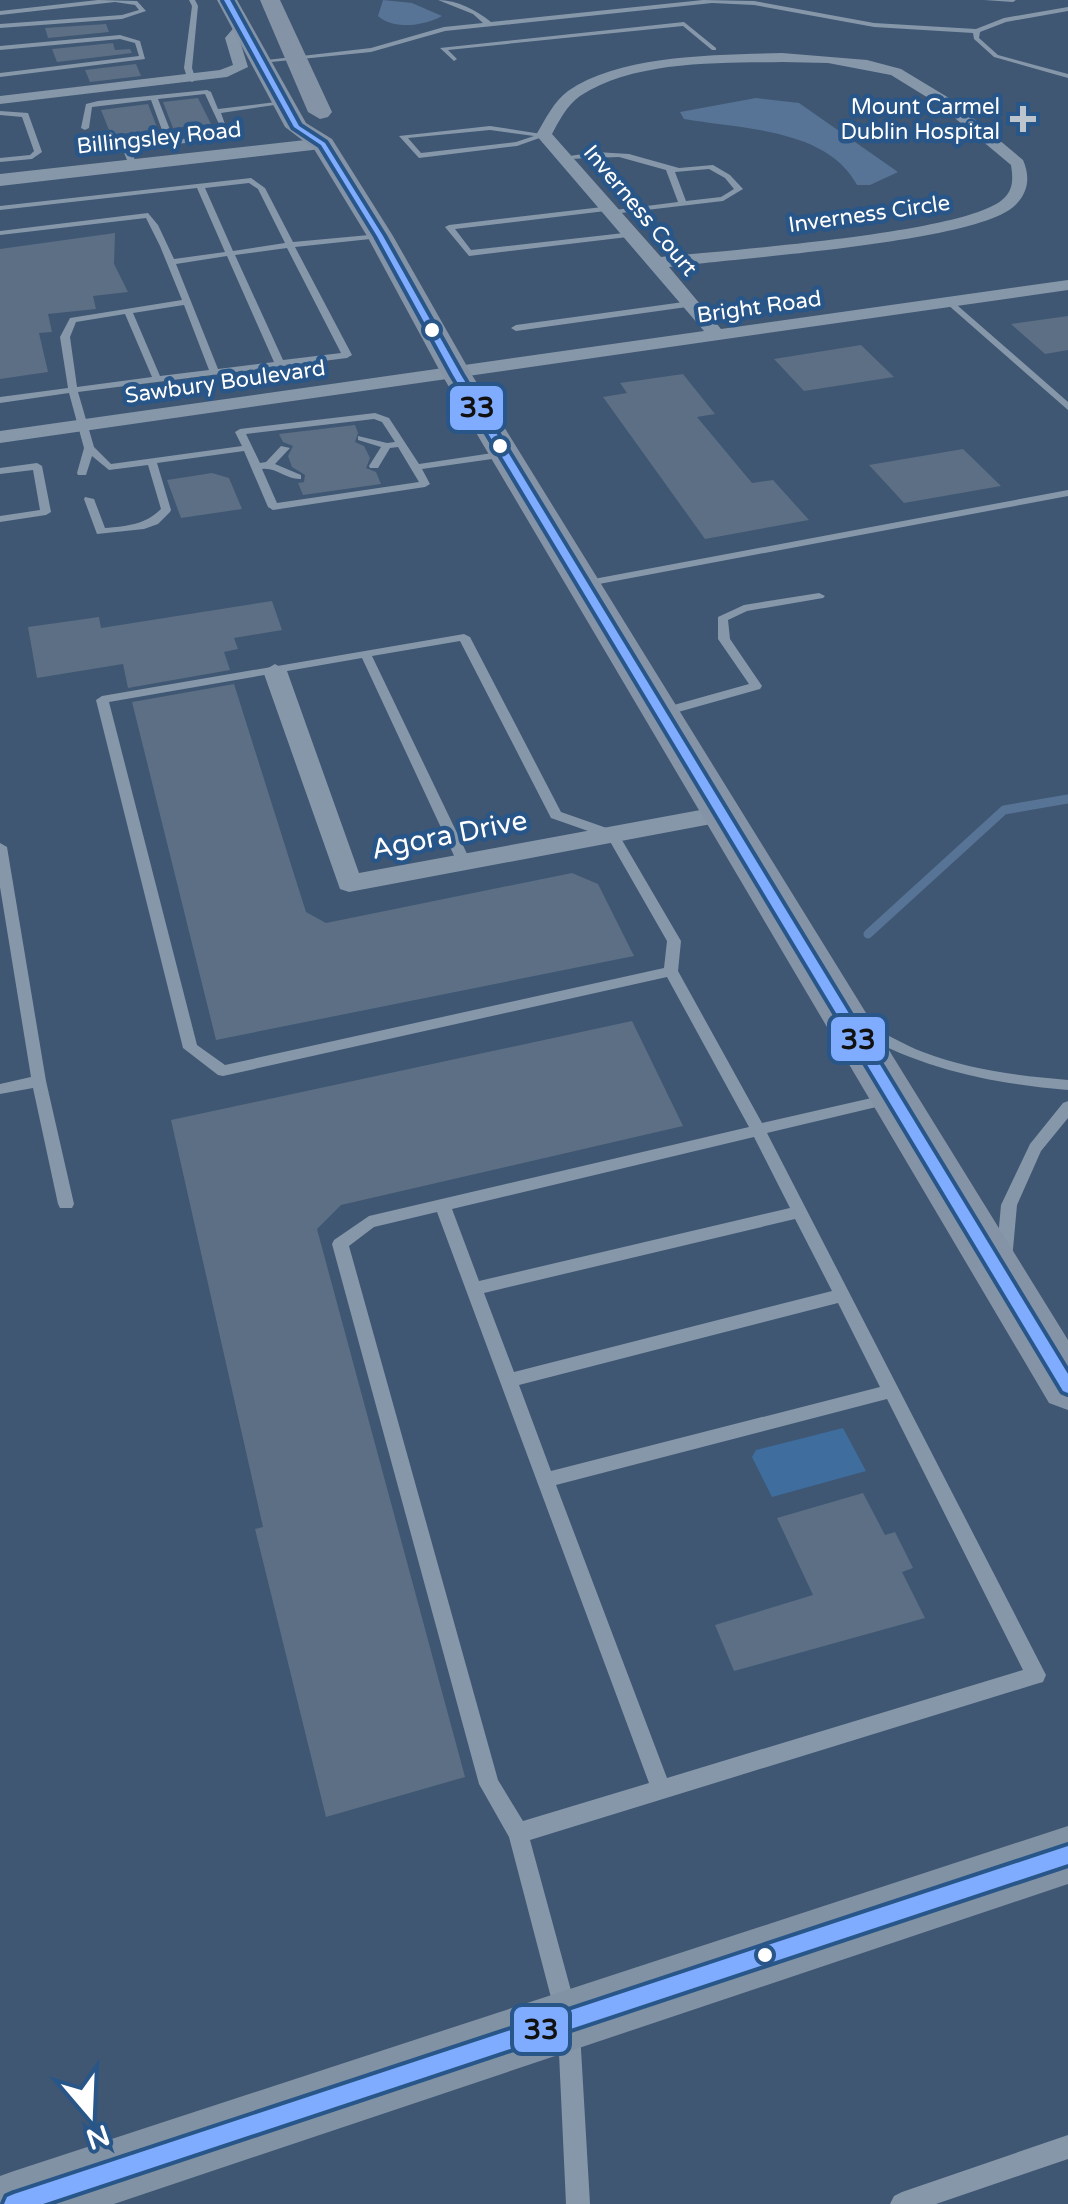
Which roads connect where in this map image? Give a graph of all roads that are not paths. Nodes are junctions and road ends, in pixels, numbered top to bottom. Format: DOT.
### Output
graph roads {
  1 [pos="192,0"];
  2 [pos="227,0"];
  3 [pos="270,0"];
  4 [pos="441,0"];
  5 [pos="727,0"];
  6 [pos="987,0"];
  7 [pos="1013,0"];
  8 [pos="1068,9"];
  9 [pos="0,13"];
  10 [pos="489,24"];
  11 [pos="0,26"];
  12 [pos="242,27"];
  13 [pos="977,31"];
  14 [pos="510,41"];
  15 [pos="0,48"];
  16 [pos="714,49"];
  17 [pos="296,58"];
  18 [pos="454,59"];
  19 [pos="261,61"];
  20 [pos="0,75"];
  21 [pos="1068,76"];
  22 [pos="200,84"];
  23 [pos="154,97"];
  24 [pos="280,97"];
  25 [pos="0,100"];
  26 [pos="21,107"];
  27 [pos="0,111"];
  28 [pos="216,111"];
  29 [pos="555,114"];
  30 [pos="85,128"];
  31 [pos="544,136"];
  32 [pos="171,143"];
  33 [pos="324,144"];
  34 [pos="92,148"];
  35 [pos="130,156"];
  36 [pos="567,157"];
  37 [pos="0,160"];
  38 [pos="670,169"];
  39 [pos="0,180"];
  40 [pos="200,186"];
  41 [pos="683,204"];
  42 [pos="0,208"];
  43 [pos="613,210"];
  44 [pos="0,233"];
  45 [pos="633,234"];
  46 [pos="380,236"];
  47 [pos="290,245"];
  48 [pos="230,254"];
  49 [pos="170,262"];
  50 [pos="656,263"];
  51 [pos="1068,285"];
  52 [pos="187,302"];
  53 [pos="950,302"];
  54 [pos="690,304"];
  55 [pos="128,311"];
  56 [pos="516,328"];
  57 [pos="716,334"];
  58 [pos="280,364"];
  59 [pos="215,372"];
  60 [pos="457,374"];
  61 [pos="156,379"];
  62 [pos="73,390"];
  63 [pos="0,400"];
  64 [pos="228,406"];
  65 [pos="1068,407"];
  66 [pos="84,426"];
  67 [pos="240,432"];
  68 [pos="0,436"];
  69 [pos="362,438"];
  70 [pos="401,444"];
  71 [pos="386,446"];
  72 [pos="90,448"];
  73 [pos="248,448"];
  74 [pos="286,448"];
  75 [pos="506,454"];
  76 [pos="152,462"];
  77 [pos="269,464"];
  78 [pos="374,466"];
  79 [pos="256,467"];
  80 [pos="416,467"];
  81 [pos="0,471"];
  82 [pos="82,473"];
  83 [pos="297,478"];
  84 [pos="1068,493"];
  85 [pos="90,498"];
  86 [pos="0,519"];
  87 [pos="583,584"];
  88 [pos="820,596"];
  89 [pos="366,655"];
  90 [pos="275,671"];
  91 [pos="660,712"];
  92 [pos="722,814"];
  93 [pos="613,834"];
  94 [pos="0,847"];
  95 [pos="464,862"];
  96 [pos="672,972"];
  97 [pos="845,1018"];
  98 [pos="39,1081"];
  99 [pos="1068,1086"];
  100 [pos="0,1089"];
  101 [pos="894,1098"];
  102 [pos="1068,1107"];
  103 [pos="758,1130"];
  104 [pos="66,1204"];
  105 [pos="442,1204"];
  106 [pos="800,1212"];
  107 [pos="1002,1279"];
  108 [pos="474,1289"];
  109 [pos="842,1295"];
  110 [pos="508,1381"];
  111 [pos="1068,1388"];
  112 [pos="891,1391"];
  113 [pos="546,1480"];
  114 [pos="661,1788"];
  115 [pos="518,1832"];
  116 [pos="1068,1855"];
  117 [pos="568,2021"];
  118 [pos="1068,2146"];
  119 [pos="14,2204"];
  120 [pos="578,2204"];
  121 [pos="902,2204"];
  1 -- 22 [label="lane"];
  2 -- 12 [label="main road"];
  3 -- 17 [label="main road"];
  4 -- 10 [label="lane"];
  5 -- 10 [label="lane"];
  5 -- 13 [label="lane"];
  6 -- 7 [label="lane"];
  8 -- 13 [label="lane"];
  9 -- 11 [label="lane"];
  10 -- 14 [label="lane"];
  10 -- 17 [label="lane"];
  12 -- 19 [label="main road"];
  12 -- 22 [label="street"];
  13 -- 21 [label="lane"];
  14 -- 16 [label="lane"];
  14 -- 18 [label="lane"];
  15 -- 20 [label="lane"];
  17 -- 19 [label="lane"];
  17 -- 33 [label="main road"];
  19 -- 24 [label="main road"];
  22 -- 23 [label="lane"];
  22 -- 24 [label="street"];
  22 -- 25 [label="street"];
  22 -- 28 [label="lane"];
  23 -- 30 [label="lane"];
  23 -- 32 [label="lane"];
  24 -- 28 [label="lane"];
  24 -- 33 [label="main road"];
  26 -- 27 [label="lane"];
  27 -- 37 [label="lane"];
  28 -- 32 [label="lane"];
  29 -- 31 [label="street, Inverness Court"];
  29 -- 50 [label="street, Inverness Circle"];
  31 -- 31 [label="lane"];
  31 -- 36 [label="street, Inverness Court"];
  32 -- 35 [label="lane"];
  33 -- 35 [label="street, Billingsley Road"];
  33 -- 46 [label="main road"];
  34 -- 35 [label="lane"];
  35 -- 39 [label="street, Billingsley Road"];
  36 -- 38 [label="lane"];
  36 -- 43 [label="street, Inverness Court"];
  38 -- 41 [label="lane"];
  38 -- 41 [label="lane"];
  40 -- 42 [label="lane"];
  40 -- 47 [label="lane"];
  40 -- 48 [label="lane"];
  41 -- 43 [label="lane"];
  43 -- 45 [label="street, Inverness Court"];
  43 -- 45 [label="lane"];
  44 -- 49 [label="lane"];
  45 -- 50 [label="street, Inverness Court"];
  46 -- 47 [label="lane"];
  46 -- 60 [label="main road"];
  47 -- 48 [label="lane"];
  47 -- 58 [label="lane"];
  48 -- 49 [label="lane"];
  48 -- 58 [label="lane"];
  49 -- 52 [label="lane"];
  50 -- 54 [label="street, Inverness Court"];
  51 -- 53 [label="street, Bright Road"];
  52 -- 55 [label="lane"];
  52 -- 59 [label="lane"];
  53 -- 57 [label="street, Bright Road"];
  53 -- 65 [label="lane"];
  54 -- 56 [label="lane"];
  54 -- 57 [label="street, Inverness Court"];
  55 -- 61 [label="lane"];
  55 -- 62 [label="lane"];
  57 -- 60 [label="street, Bright Road"];
  58 -- 59 [label="lane"];
  59 -- 61 [label="lane"];
  60 -- 64 [label="street, Sawbury Boulevard"];
  60 -- 75 [label="main road"];
  61 -- 62 [label="lane"];
  62 -- 63 [label="lane"];
  62 -- 66 [label="lane"];
  64 -- 66 [label="street, Sawbury Boulevard"];
  64 -- 67 [label="lane"];
  66 -- 68 [label="street, Sawbury Boulevard"];
  66 -- 72 [label="lane"];
  67 -- 70 [label="lane"];
  67 -- 73 [label="lane"];
  69 -- 71 [label="lane"];
  70 -- 71 [label="lane"];
  70 -- 80 [label="lane"];
  71 -- 78 [label="lane"];
  72 -- 76 [label="lane"];
  72 -- 82 [label="lane"];
  73 -- 76 [label="lane"];
  73 -- 79 [label="lane"];
  74 -- 77 [label="lane"];
  75 -- 80 [label="lane"];
  75 -- 87 [label="main road"];
  76 -- 85 [label="lane"];
  77 -- 79 [label="lane"];
  77 -- 83 [label="lane"];
  79 -- 80 [label="lane"];
  81 -- 86 [label="lane"];
  84 -- 87 [label="lane"];
  87 -- 91 [label="main road"];
  88 -- 91 [label="lane"];
  89 -- 90 [label="lane"];
  89 -- 93 [label="lane"];
  89 -- 95 [label="lane"];
  90 -- 95 [label="street, Agora Drive"];
  90 -- 96 [label="lane"];
  91 -- 92 [label="main road"];
  92 -- 93 [label="street, Agora Drive"];
  92 -- 97 [label="main road"];
  93 -- 95 [label="street, Agora Drive"];
  93 -- 96 [label="lane"];
  94 -- 98 [label="lane"];
  96 -- 103 [label="lane"];
  97 -- 99 [label="lane"];
  97 -- 101 [label="main road"];
  98 -- 100 [label="lane"];
  98 -- 104 [label="lane"];
  101 -- 103 [label="lane"];
  101 -- 107 [label="main road"];
  102 -- 107 [label="lane"];
  103 -- 105 [label="lane"];
  103 -- 106 [label="lane"];
  105 -- 108 [label="lane"];
  105 -- 115 [label="lane"];
  106 -- 108 [label="lane"];
  106 -- 109 [label="lane"];
  107 -- 111 [label="main road"];
  108 -- 110 [label="lane"];
  109 -- 110 [label="lane"];
  109 -- 112 [label="lane"];
  110 -- 113 [label="lane"];
  112 -- 113 [label="lane"];
  112 -- 114 [label="lane"];
  113 -- 114 [label="lane"];
  114 -- 115 [label="lane"];
  115 -- 117 [label="lane"];
  116 -- 117 [label="main road"];
  117 -- 119 [label="main road"];
  117 -- 120 [label="lane"];
  118 -- 121 [label="lane"];
}
